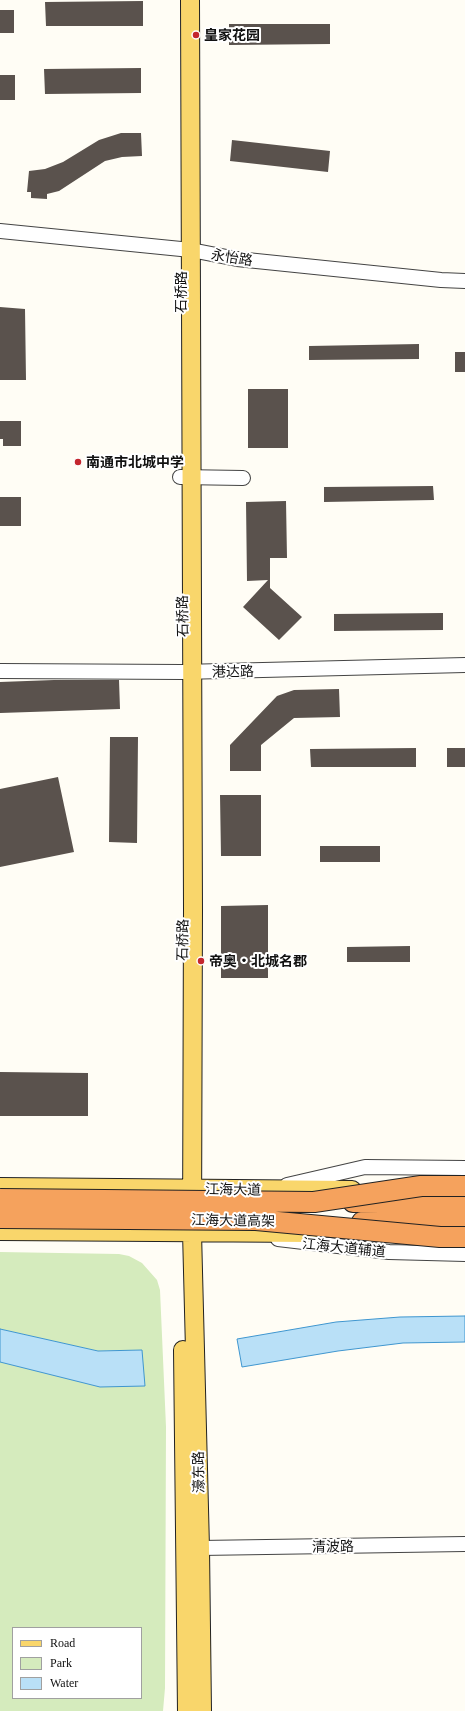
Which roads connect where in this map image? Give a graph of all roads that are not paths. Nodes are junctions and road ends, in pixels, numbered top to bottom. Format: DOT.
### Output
graph roads {
  1 [pos="180,0"];
  2 [pos="190,0"];
  3 [pos="0,231"];
  4 [pos="186,250"];
  5 [pos="465,281"];
  6 [pos="186,477"];
  7 [pos="243,478"];
  8 [pos="465,665"];
  9 [pos="0,671"];
  10 [pos="187,672"];
  11 [pos="465,1168"];
  12 [pos="465,1186"];
  13 [pos="0,1187"];
  14 [pos="187,1188"];
  15 [pos="267,1189"];
  16 [pos="465,1192"];
  17 [pos="0,1199"];
  18 [pos="314,1202"];
  19 [pos="465,1203"];
  20 [pos="0,1218"];
  21 [pos="256,1220"];
  22 [pos="465,1223"];
  23 [pos="0,1230"];
  24 [pos="187,1232"];
  25 [pos="224,1232"];
  26 [pos="465,1236"];
  27 [pos="465,1254"];
  28 [pos="465,1544"];
  29 [pos="200,1548"];
  30 [pos="187,1711"];
  31 [pos="202,1711"];
  1 -- 4 [label="main road, 石桥路"];
  2 -- 4 [label="main road, 石桥路"];
  3 -- 4 [label="street, 永怡路"];
  4 -- 5 [label="street, 永怡路"];
  4 -- 6 [label="main road, 石桥路"];
  6 -- 7 [label="street"];
  6 -- 10 [label="main road, 石桥路"];
  8 -- 10 [label="street, 港达路"];
  9 -- 10 [label="street, 港达路"];
  10 -- 14 [label="main road, 石桥路"];
  11 -- 15 [label="street"];
  12 -- 18 [label="highway, bridge"];
  13 -- 14 [label="main road, 江海大道"];
  14 -- 15 [label="main road, 江海大道"];
  14 -- 24 [label="main road, 石桥路"];
  15 -- 16 [label="main road, 江海大道"];
  17 -- 18 [label="highway, 江海大道高架, bridge"];
  18 -- 19 [label="highway, 江海大道高架, bridge"];
  20 -- 21 [label="highway, 江海大道高架, bridge"];
  21 -- 22 [label="highway, 江海大道高架, bridge"];
  21 -- 26 [label="highway, bridge"];
  23 -- 24 [label="main road"];
  24 -- 25 [label="main road"];
  24 -- 29 [label="main road, 濠东路"];
  24 -- 30 [label="main road, 濠东路"];
  25 -- 26 [label="main road"];
  25 -- 27 [label="street, 江海大道辅道"];
  28 -- 29 [label="street, 清波路"];
  29 -- 31 [label="main road, 濠东路"];
}
